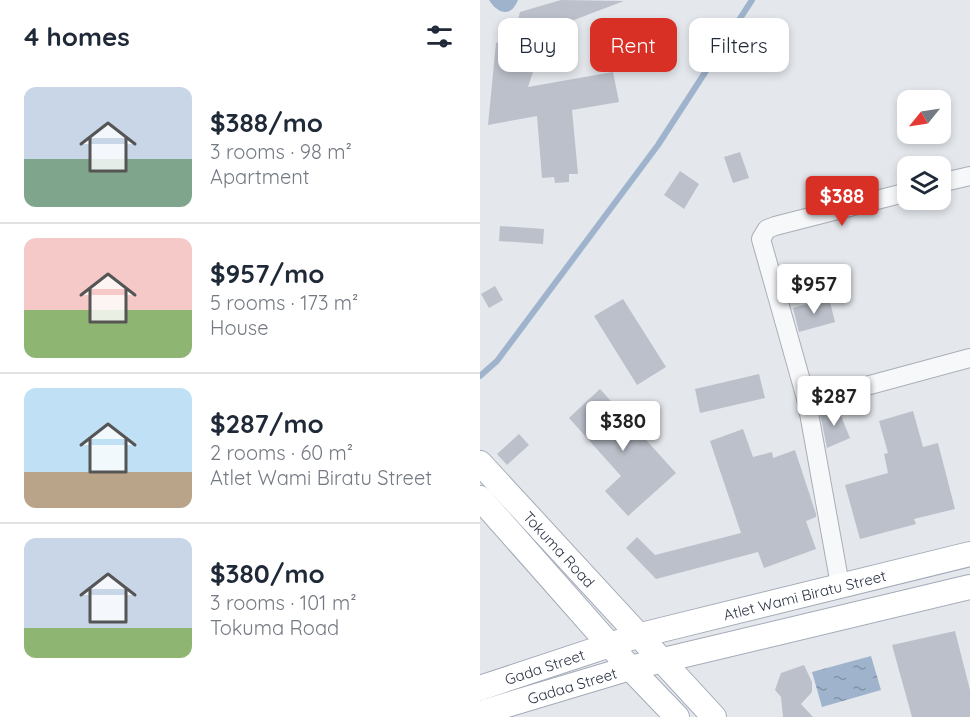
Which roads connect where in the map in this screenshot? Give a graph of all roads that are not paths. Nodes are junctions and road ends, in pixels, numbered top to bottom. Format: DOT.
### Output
graph roads {
  1 [pos="970,176"];
  2 [pos="951,180"];
  3 [pos="897,195"];
  4 [pos="970,358"];
  5 [pos="807,402"];
  6 [pos="482,468"];
  7 [pos="480,498"];
  8 [pos="970,554"];
  9 [pos="840,585"];
  10 [pos="970,586"];
  11 [pos="637,636"];
  12 [pos="609,644"];
  13 [pos="660,661"];
  14 [pos="630,668"];
  15 [pos="480,688"];
  16 [pos="480,713"];
  17 [pos="677,717"];
  18 [pos="714,717"];
  1 -- 2 [label="street"];
  3 -- 5 [label="street"];
  4 -- 5 [label="street"];
  5 -- 9 [label="street"];
  6 -- 11 [label="main road, Tokuma Road"];
  7 -- 12 [label="main road, Tokuma Road"];
  8 -- 9 [label="main road, Atlet Wami Biratu Street"];
  9 -- 11 [label="main road, Atlet Wami Biratu Street"];
  10 -- 13 [label="main road, Atlet Wami Biratu Street"];
  11 -- 12 [label="main road, Atlet Wami Biratu Street"];
  11 -- 13 [label="main road, Tokuma Road"];
  12 -- 14 [label="main road, Tokuma Road"];
  12 -- 15 [label="main road, Gada Street"];
  13 -- 14 [label="main road, Atlet Wami Biratu Street"];
  13 -- 18 [label="main road, Tokuma Road"];
  14 -- 16 [label="main road, Gadaa Street"];
  14 -- 17 [label="main road, Tokuma Road"];
}
